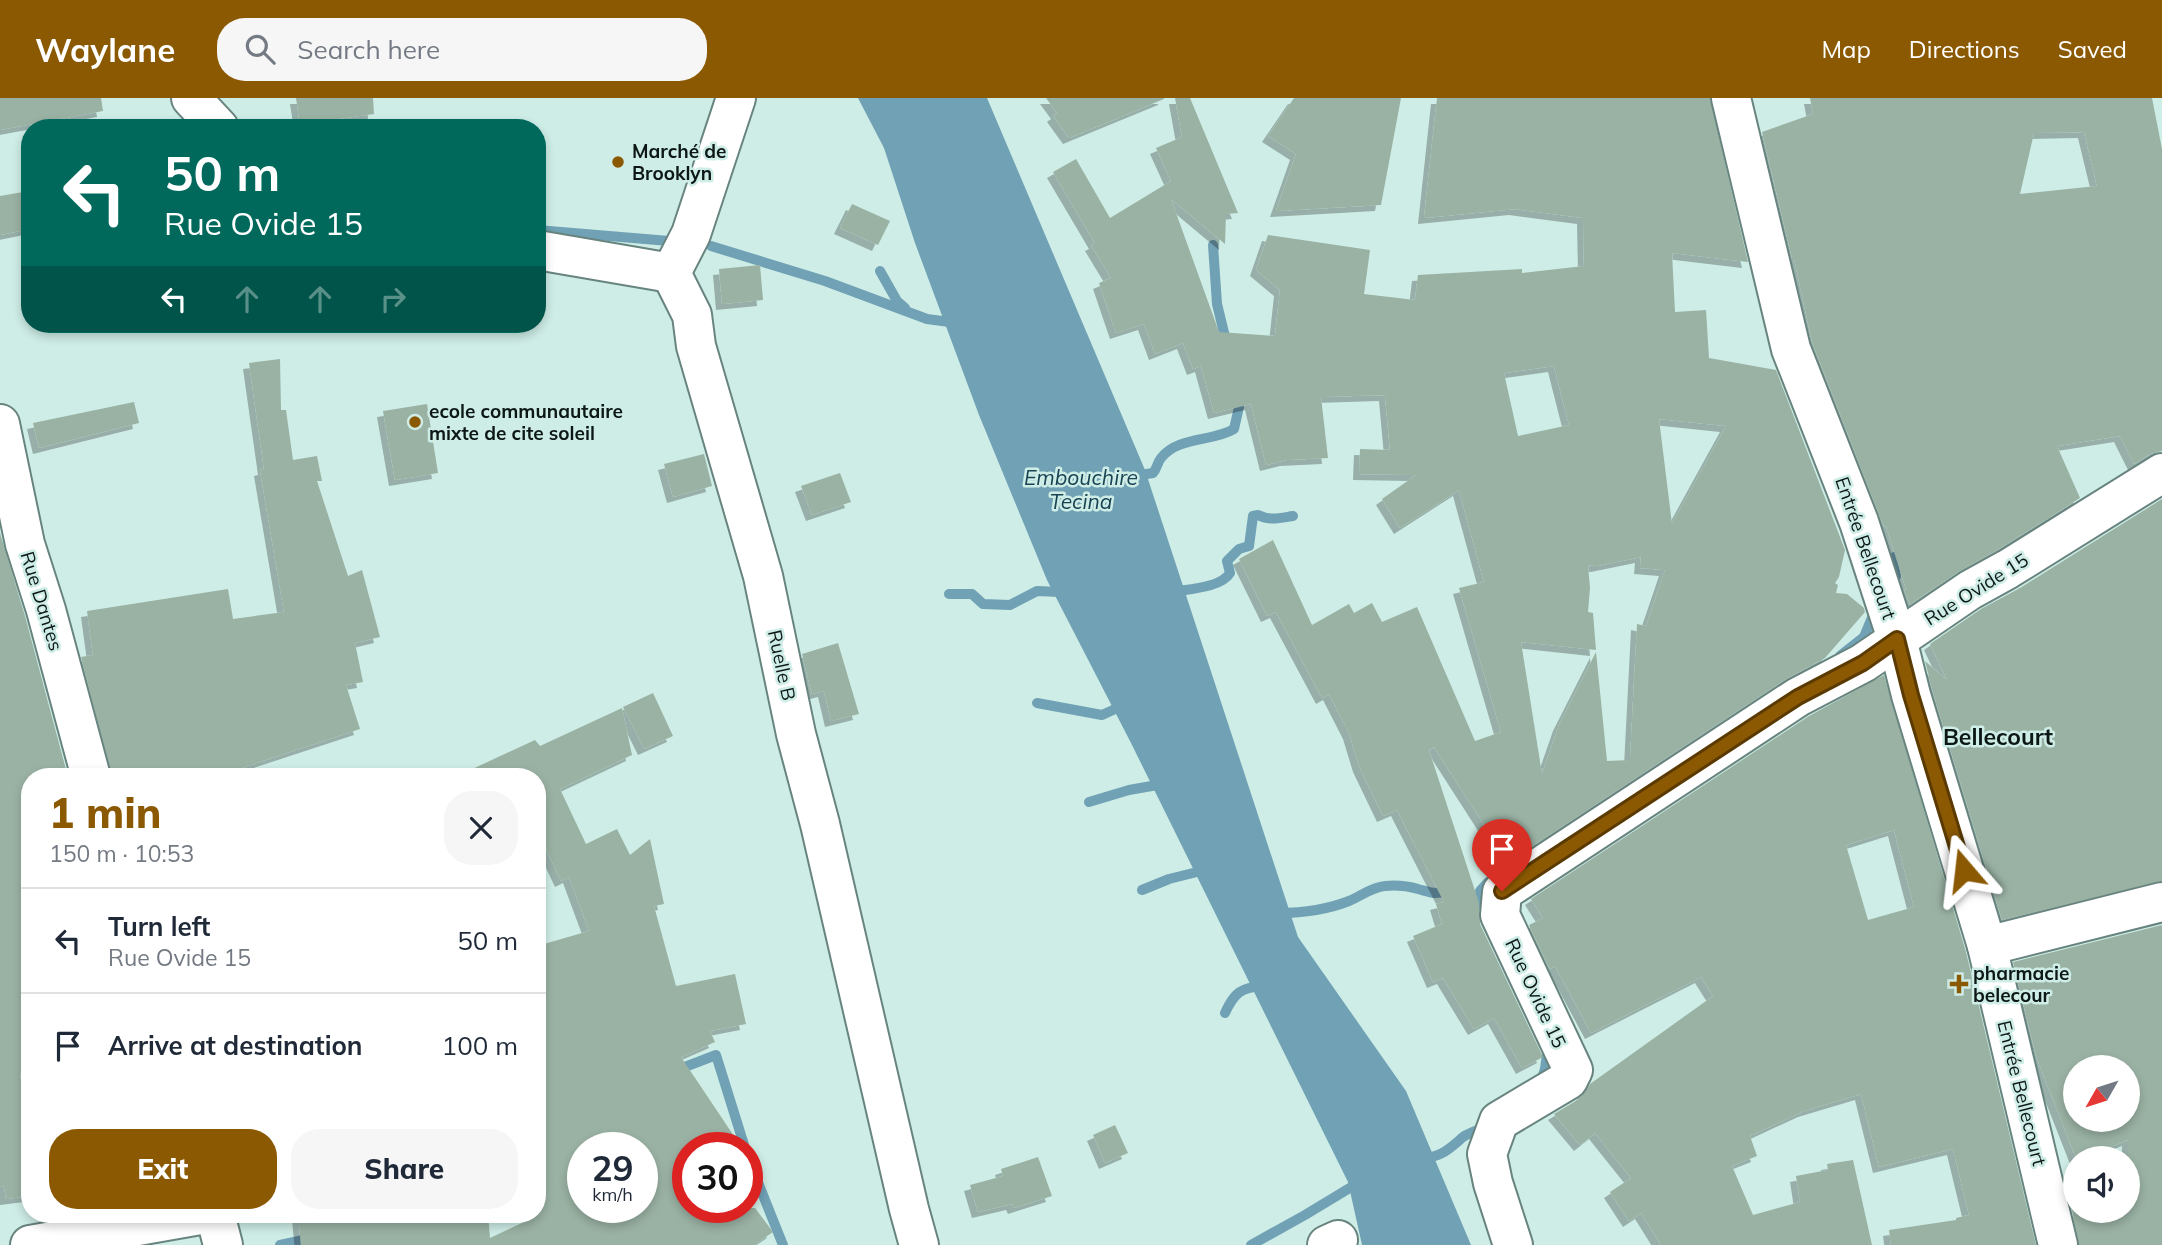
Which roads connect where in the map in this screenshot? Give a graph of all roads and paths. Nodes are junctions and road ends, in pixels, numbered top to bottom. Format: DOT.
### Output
graph roads {
  1 [pos="191,98"];
  2 [pos="736,98"];
  3 [pos="1731,98"];
  4 [pos="211,119"];
  5 [pos="546,252"];
  6 [pos="671,273"];
  7 [pos="0,424"];
  8 [pos="2162,473"];
  9 [pos="1897,639"];
  10 [pos="89,768"];
  11 [pos="2162,902"];
  12 [pos="1987,946"];
  13 [pos="154,1223"];
  14 [pos="217,1223"];
  15 [pos="30,1245"];
  16 [pos="223,1245"];
  17 [pos="919,1245"];
  18 [pos="1513,1245"];
  19 [pos="2058,1245"];
  1 -- 4 [label="street"];
  2 -- 6 [label="street"];
  3 -- 9 [label="street, Entrée Bellecourt"];
  5 -- 6 [label="street"];
  6 -- 17 [label="street, Ruelle B"];
  7 -- 10 [label="street, Rue Dantes"];
  8 -- 9 [label="street, Rue Ovide 15"];
  9 -- 12 [label="street, Entrée Bellecourt"];
  9 -- 18 [label="street, Rue Ovide 15"];
  11 -- 12 [label="street"];
  12 -- 19 [label="street, Entrée Bellecourt"];
  13 -- 15 [label="street"];
  14 -- 16 [label="street"];
}
